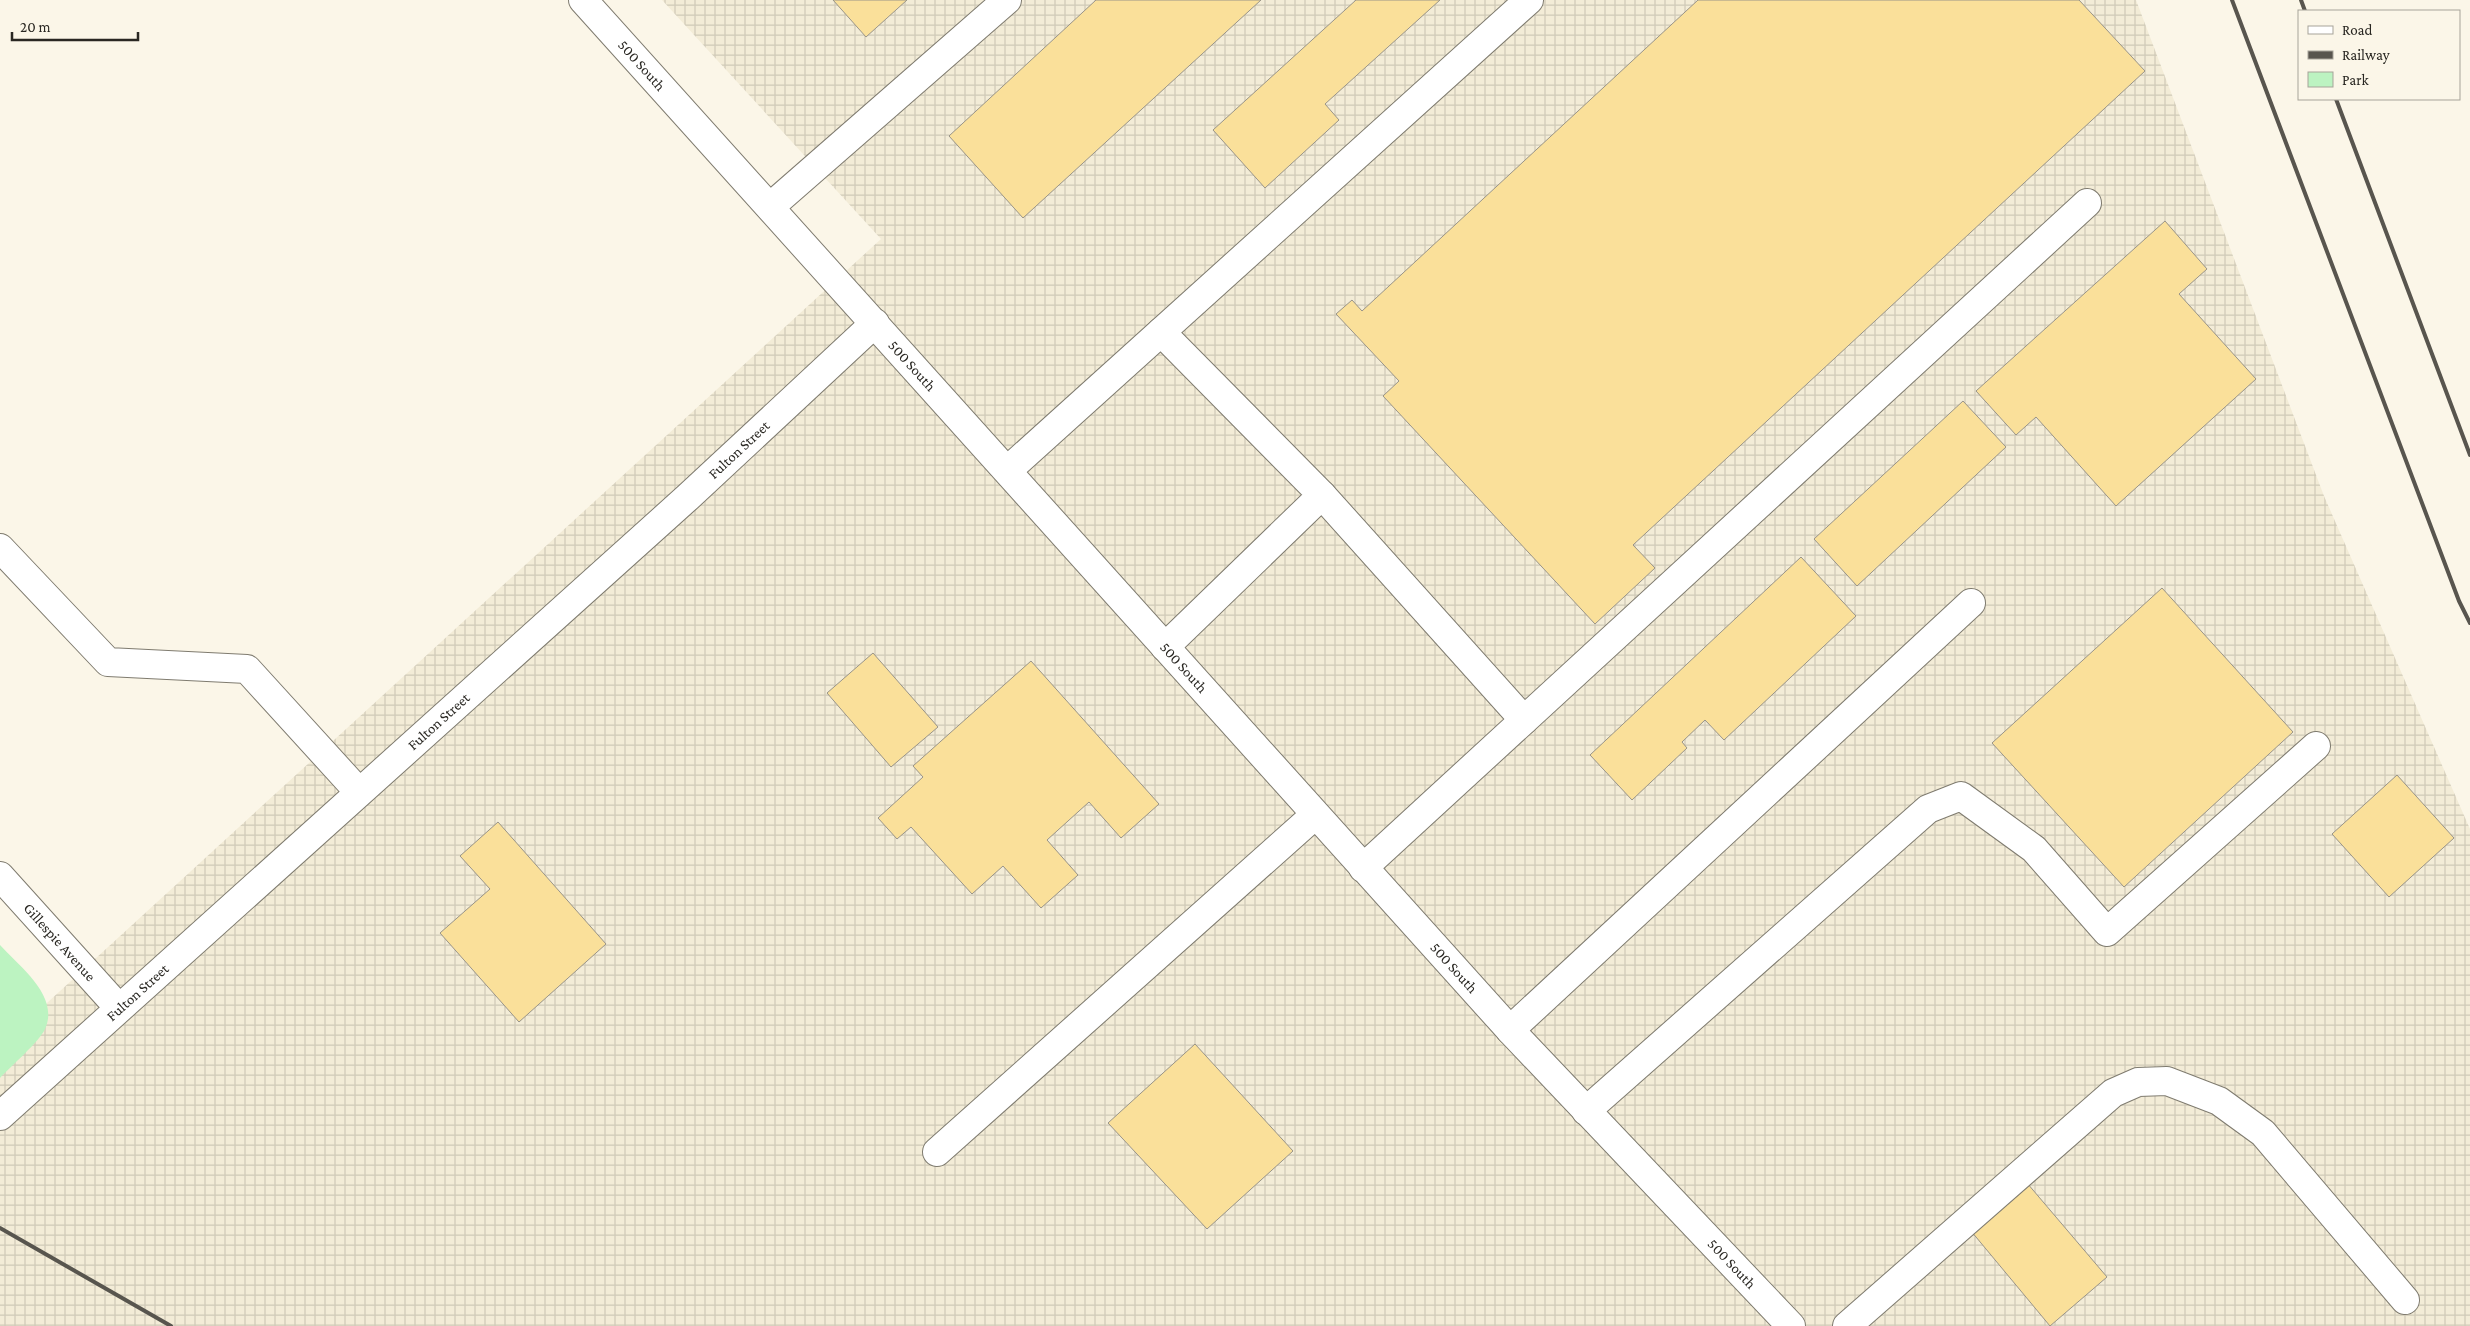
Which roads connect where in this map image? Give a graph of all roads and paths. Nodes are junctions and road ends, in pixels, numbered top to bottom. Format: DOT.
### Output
graph roads {
  1 [pos="583,0"];
  2 [pos="1007,0"];
  3 [pos="1529,0"];
  4 [pos="2087,203"];
  5 [pos="770,207"];
  6 [pos="875,323"];
  7 [pos="1161,332"];
  8 [pos="1008,470"];
  9 [pos="1322,495"];
  10 [pos="0,548"];
  11 [pos="1971,604"];
  12 [pos="1165,647"];
  13 [pos="1524,720"];
  14 [pos="2316,746"];
  15 [pos="359,792"];
  16 [pos="1315,815"];
  17 [pos="1363,868"];
  18 [pos="0,876"];
  19 [pos="119,1008"];
  20 [pos="1510,1030"];
  21 [pos="1586,1111"];
  22 [pos="0,1116"];
  23 [pos="937,1152"];
  24 [pos="2405,1300"];
  25 [pos="1791,1326"];
  26 [pos="1847,1326"];
  1 -- 5 [label="street, 500 South"];
  2 -- 5 [label="street"];
  3 -- 7 [label="street"];
  4 -- 13 [label="street"];
  5 -- 6 [label="street, 500 South"];
  6 -- 8 [label="street, 500 South"];
  6 -- 15 [label="street, Fulton Street"];
  7 -- 8 [label="street"];
  7 -- 9 [label="street"];
  8 -- 12 [label="street, 500 South"];
  9 -- 12 [label="street"];
  9 -- 13 [label="street"];
  10 -- 15 [label="street"];
  11 -- 20 [label="street"];
  12 -- 16 [label="street, 500 South"];
  13 -- 17 [label="street"];
  14 -- 21 [label="street"];
  15 -- 19 [label="street, Fulton Street"];
  16 -- 17 [label="street, 500 South"];
  16 -- 23 [label="street"];
  17 -- 20 [label="street, 500 South"];
  18 -- 19 [label="street, Gillespie Avenue"];
  19 -- 22 [label="street, Fulton Street"];
  20 -- 21 [label="street, 500 South"];
  21 -- 25 [label="street, 500 South"];
  24 -- 26 [label="street"];
}
